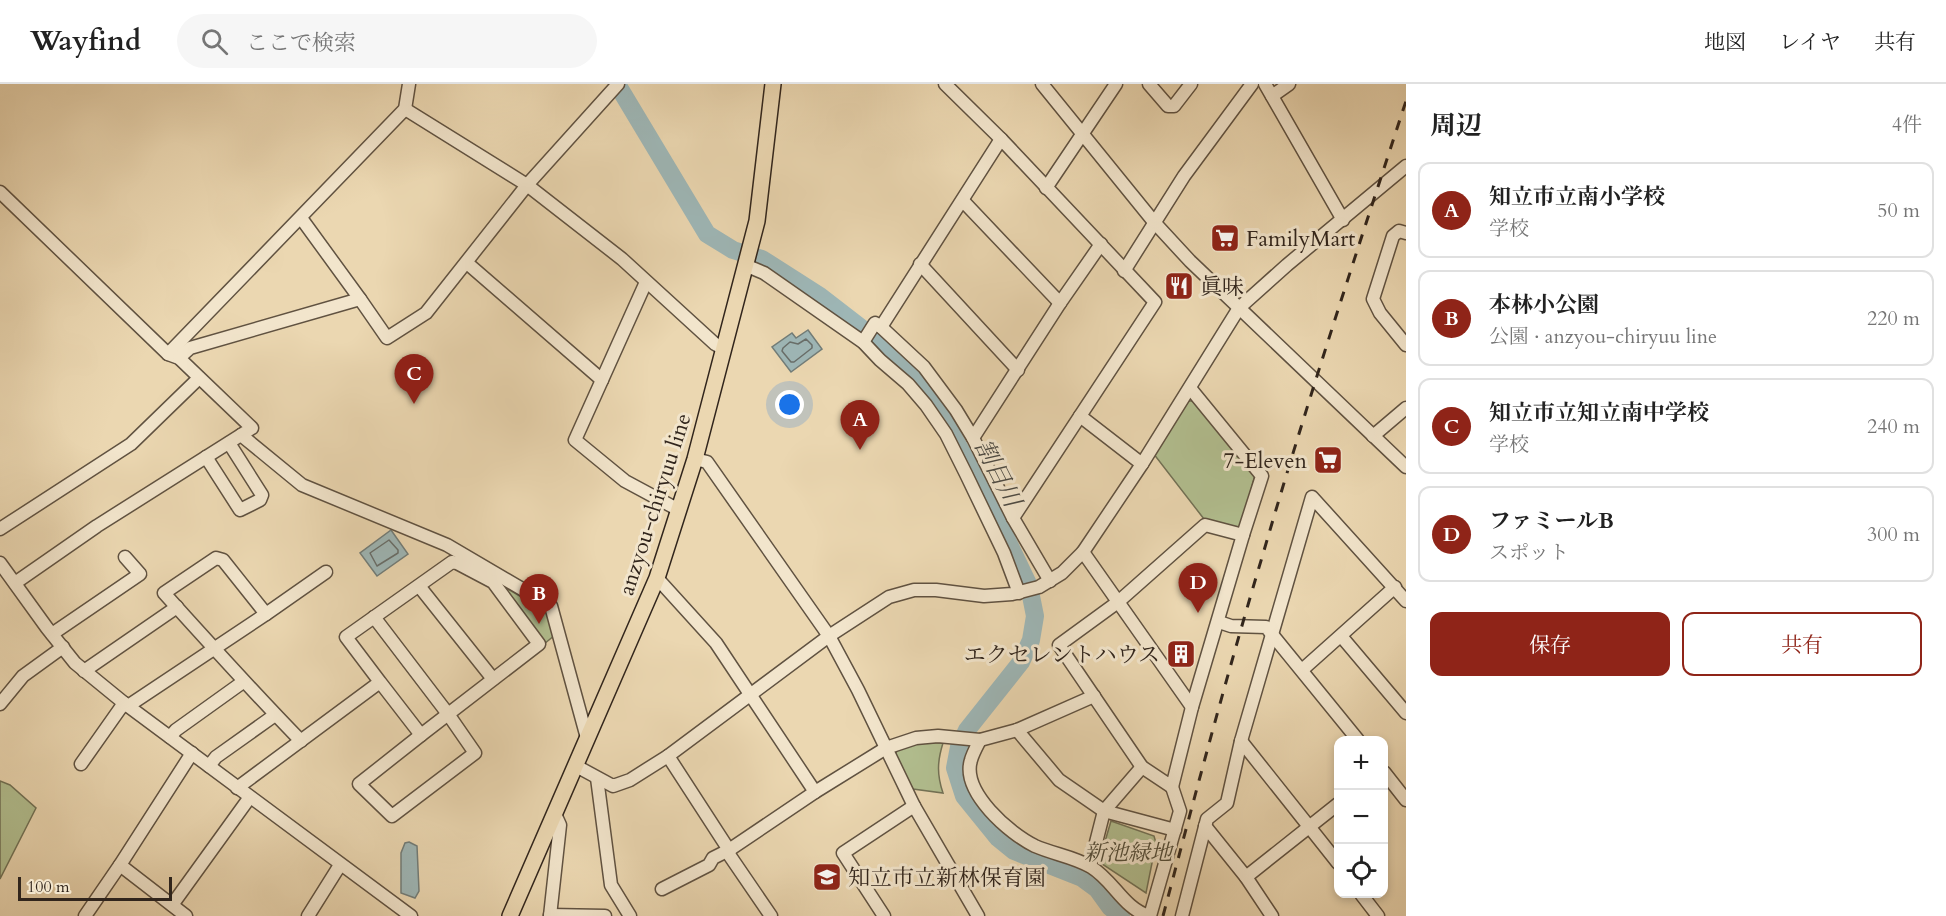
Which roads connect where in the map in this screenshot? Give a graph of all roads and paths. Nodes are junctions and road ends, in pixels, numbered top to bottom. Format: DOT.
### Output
graph roads {
  1 [pos="409,84"];
  2 [pos="772,84"];
  3 [pos="945,84"];
  4 [pos="1042,84"];
  5 [pos="1116,84"];
  6 [pos="1149,84"];
  7 [pos="1191,84"];
  8 [pos="1252,84"];
  9 [pos="1265,84"];
  10 [pos="1289,84"];
  11 [pos="614,88"];
  12 [pos="1272,96"];
  13 [pos="405,109"];
  14 [pos="1082,133"];
  15 [pos="1001,139"];
  16 [pos="1406,166"];
  17 [pos="527,185"];
  18 [pos="1046,188"];
  19 [pos="0,192"];
  20 [pos="963,201"];
  21 [pos="301,218"];
  22 [pos="1343,220"];
  23 [pos="1155,222"];
  24 [pos="1406,233"];
  25 [pos="1101,244"];
  26 [pos="467,263"];
  27 [pos="920,264"];
  28 [pos="745,265"];
  29 [pos="1124,271"];
  30 [pos="646,282"];
  31 [pos="360,298"];
  32 [pos="1060,303"];
  33 [pos="1239,308"];
  34 [pos="878,325"];
  35 [pos="863,342"];
  36 [pos="1406,345"];
  37 [pos="724,349"];
  38 [pos="174,356"];
  39 [pos="1018,370"];
  40 [pos="199,378"];
  41 [pos="602,380"];
  42 [pos="1190,388"];
  43 [pos="1406,408"];
  44 [pos="1080,416"];
  45 [pos="241,435"];
  46 [pos="1373,436"];
  47 [pos="973,438"];
  48 [pos="229,443"];
  49 [pos="206,457"];
  50 [pos="695,459"];
  51 [pos="1142,464"];
  52 [pos="1406,467"];
  53 [pos="679,510"];
  54 [pos="1013,518"];
  55 [pos="0,529"];
  56 [pos="1243,535"];
  57 [pos="1083,552"];
  58 [pos="125,557"];
  59 [pos="0,563"];
  60 [pos="326,572"];
  61 [pos="657,578"];
  62 [pos="15,583"];
  63 [pos="1045,584"];
  64 [pos="419,586"];
  65 [pos="1395,587"];
  66 [pos="1022,592"];
  67 [pos="1406,601"];
  68 [pos="1118,602"];
  69 [pos="177,607"];
  70 [pos="266,614"];
  71 [pos="374,617"];
  72 [pos="1219,622"];
  73 [pos="52,634"];
  74 [pos="1272,635"];
  75 [pos="829,636"];
  76 [pos="1341,636"];
  77 [pos="63,647"];
  78 [pos="213,649"];
  79 [pos="1302,670"];
  80 [pos="84,671"];
  81 [pos="493,679"];
  82 [pos="243,682"];
  83 [pos="380,682"];
  84 [pos="749,695"];
  85 [pos="1094,696"];
  86 [pos="0,704"];
  87 [pos="126,705"];
  88 [pos="1192,707"];
  89 [pos="1406,713"];
  90 [pos="275,714"];
  91 [pos="448,714"];
  92 [pos="1017,730"];
  93 [pos="421,735"];
  94 [pos="1354,736"];
  95 [pos="170,737"];
  96 [pos="587,738"];
  97 [pos="977,739"];
  98 [pos="301,741"];
  99 [pos="1241,741"];
  100 [pos="886,748"];
  101 [pos="192,753"];
  102 [pos="668,756"];
  103 [pos="81,764"];
  104 [pos="209,766"];
  105 [pos="576,766"];
  106 [pos="1142,767"];
  107 [pos="597,778"];
  108 [pos="1388,778"];
  109 [pos="1172,787"];
  110 [pos="237,788"];
  111 [pos="815,792"];
  112 [pos="250,797"];
  113 [pos="1406,800"];
  114 [pos="914,806"];
  115 [pos="1334,807"];
  116 [pos="1104,811"];
  117 [pos="555,814"];
  118 [pos="1205,826"];
  119 [pos="1311,826"];
  120 [pos="1175,830"];
  121 [pos="729,850"];
  122 [pos="1334,858"];
  123 [pos="120,865"];
  124 [pos="340,865"];
  125 [pos="1090,866"];
  126 [pos="1246,877"];
  127 [pos="662,889"];
  128 [pos="1364,898"];
  129 [pos="172,905"];
  130 [pos="406,914"];
  131 [pos="550,915"];
  132 [pos="85,916"];
  133 [pos="186,916"];
  134 [pos="308,916"];
  135 [pos="510,916"];
  136 [pos="605,916"];
  137 [pos="630,916"];
  138 [pos="771,916"];
  139 [pos="884,916"];
  140 [pos="976,916"];
  141 [pos="1150,916"];
  142 [pos="1182,916"];
  143 [pos="1272,916"];
  144 [pos="1378,916"];
  1 -- 13 [label="street"];
  2 -- 28 [label="main road, anzyou-chiryuu line"];
  3 -- 15 [label="street"];
  4 -- 14 [label="street"];
  5 -- 14 [label="street"];
  6 -- 7 [label="street"];
  8 -- 23 [label="street"];
  9 -- 12 [label="street"];
  10 -- 12 [label="street"];
  11 -- 17 [label="street"];
  12 -- 22 [label="street"];
  13 -- 17 [label="street"];
  13 -- 21 [label="street"];
  14 -- 18 [label="street"];
  14 -- 23 [label="street"];
  15 -- 18 [label="street"];
  15 -- 20 [label="street"];
  16 -- 22 [label="street"];
  17 -- 26 [label="street"];
  17 -- 30 [label="street"];
  18 -- 25 [label="street"];
  19 -- 38 [label="street"];
  20 -- 27 [label="street"];
  20 -- 32 [label="street"];
  21 -- 31 [label="street"];
  21 -- 38 [label="street"];
  22 -- 33 [label="street"];
  23 -- 29 [label="street"];
  23 -- 33 [label="street"];
  24 -- 36 [label="street"];
  25 -- 29 [label="street"];
  25 -- 32 [label="street"];
  26 -- 31 [label="street"];
  26 -- 41 [label="street"];
  27 -- 34 [label="street"];
  27 -- 39 [label="street"];
  28 -- 35 [label="street"];
  28 -- 37 [label="main road, anzyou-chiryuu line"];
  29 -- 44 [label="street"];
  30 -- 37 [label="street"];
  30 -- 41 [label="street"];
  31 -- 38 [label="street"];
  32 -- 39 [label="street"];
  33 -- 42 [label="street"];
  33 -- 46 [label="street"];
  34 -- 35 [label="street"];
  34 -- 47 [label="street"];
  35 -- 66 [label="street"];
  37 -- 50 [label="main road, anzyou-chiryuu line"];
  38 -- 40 [label="street"];
  39 -- 47 [label="street"];
  40 -- 45 [label="street"];
  40 -- 55 [label="street"];
  41 -- 53 [label="street"];
  42 -- 51 [label="street"];
  42 -- 56 [label="street"];
  43 -- 46 [label="street"];
  44 -- 51 [label="street"];
  44 -- 54 [label="street"];
  45 -- 48 [label="street"];
  45 -- 96 [label="street"];
  46 -- 52 [label="street"];
  47 -- 54 [label="street"];
  48 -- 49 [label="street"];
  48 -- 49 [label="street"];
  49 -- 62 [label="street"];
  50 -- 53 [label="main road, anzyou-chiryuu line"];
  50 -- 75 [label="street"];
  51 -- 57 [label="street"];
  53 -- 61 [label="main road, anzyou-chiryuu line"];
  54 -- 63 [label="street"];
  56 -- 68 [label="street"];
  56 -- 72 [label="street"];
  57 -- 63 [label="street"];
  57 -- 68 [label="street"];
  58 -- 73 [label="street"];
  59 -- 62 [label="street"];
  60 -- 70 [label="street"];
  61 -- 84 [label="street"];
  61 -- 96 [label="main road, anzyou-chiryuu line"];
  62 -- 73 [label="street"];
  63 -- 66 [label="street"];
  64 -- 71 [label="street"];
  64 -- 81 [label="street"];
  64 -- 81 [label="street"];
  65 -- 67 [label="street"];
  65 -- 74 [label="street"];
  65 -- 76 [label="street"];
  66 -- 75 [label="street"];
  68 -- 85 [label="street"];
  68 -- 88 [label="street"];
  69 -- 70 [label="street"];
  69 -- 78 [label="street"];
  69 -- 80 [label="street"];
  70 -- 78 [label="street"];
  71 -- 83 [label="street"];
  71 -- 91 [label="street"];
  72 -- 74 [label="street"];
  72 -- 88 [label="street"];
  73 -- 77 [label="street"];
  74 -- 79 [label="street"];
  74 -- 99 [label="street"];
  75 -- 84 [label="street"];
  75 -- 100 [label="street"];
  76 -- 79 [label="street"];
  76 -- 89 [label="street"];
  77 -- 80 [label="street"];
  77 -- 86 [label="street"];
  78 -- 82 [label="street"];
  78 -- 87 [label="street"];
  79 -- 94 [label="street"];
  80 -- 87 [label="street"];
  81 -- 91 [label="street"];
  82 -- 90 [label="street"];
  82 -- 95 [label="street"];
  83 -- 93 [label="street"];
  83 -- 98 [label="street"];
  84 -- 102 [label="street"];
  84 -- 111 [label="street"];
  85 -- 92 [label="street"];
  85 -- 106 [label="street"];
  87 -- 95 [label="street"];
  87 -- 103 [label="street"];
  88 -- 109 [label="street"];
  90 -- 98 [label="street"];
  90 -- 104 [label="street"];
  91 -- 93 [label="street"];
  91 -- 93 [label="street"];
  92 -- 97 [label="street"];
  92 -- 116 [label="street"];
  95 -- 101 [label="street"];
  96 -- 105 [label="main road, anzyou-chiryuu line"];
  97 -- 100 [label="street"];
  97 -- 125 [label="street"];
  98 -- 110 [label="street"];
  99 -- 118 [label="street"];
  99 -- 119 [label="street"];
  100 -- 111 [label="street"];
  100 -- 114 [label="street"];
  101 -- 104 [label="street"];
  101 -- 123 [label="street"];
  102 -- 107 [label="street"];
  102 -- 121 [label="street"];
  104 -- 110 [label="street"];
  105 -- 107 [label="street"];
  105 -- 117 [label="main road, anzyou-chiryuu line"];
  106 -- 109 [label="street"];
  106 -- 116 [label="street"];
  107 -- 137 [label="street"];
  108 -- 113 [label="street"];
  109 -- 120 [label="street"];
  110 -- 112 [label="street"];
  111 -- 121 [label="street"];
  112 -- 124 [label="street"];
  112 -- 129 [label="street"];
  114 -- 139 [label="street"];
  114 -- 140 [label="street"];
  115 -- 119 [label="street"];
  116 -- 120 [label="street"];
  116 -- 125 [label="street"];
  117 -- 131 [label="street"];
  117 -- 135 [label="main road, anzyou-chiryuu line"];
  118 -- 126 [label="street"];
  118 -- 142 [label="street"];
  119 -- 122 [label="street"];
  119 -- 126 [label="street"];
  120 -- 141 [label="street"];
  121 -- 127 [label="street"];
  121 -- 138 [label="street"];
  123 -- 129 [label="street"];
  123 -- 132 [label="street"];
  124 -- 130 [label="street"];
  124 -- 134 [label="street"];
  125 -- 141 [label="street"];
  126 -- 143 [label="street"];
  128 -- 144 [label="street"];
  129 -- 133 [label="street"];
  131 -- 136 [label="street"];
}
